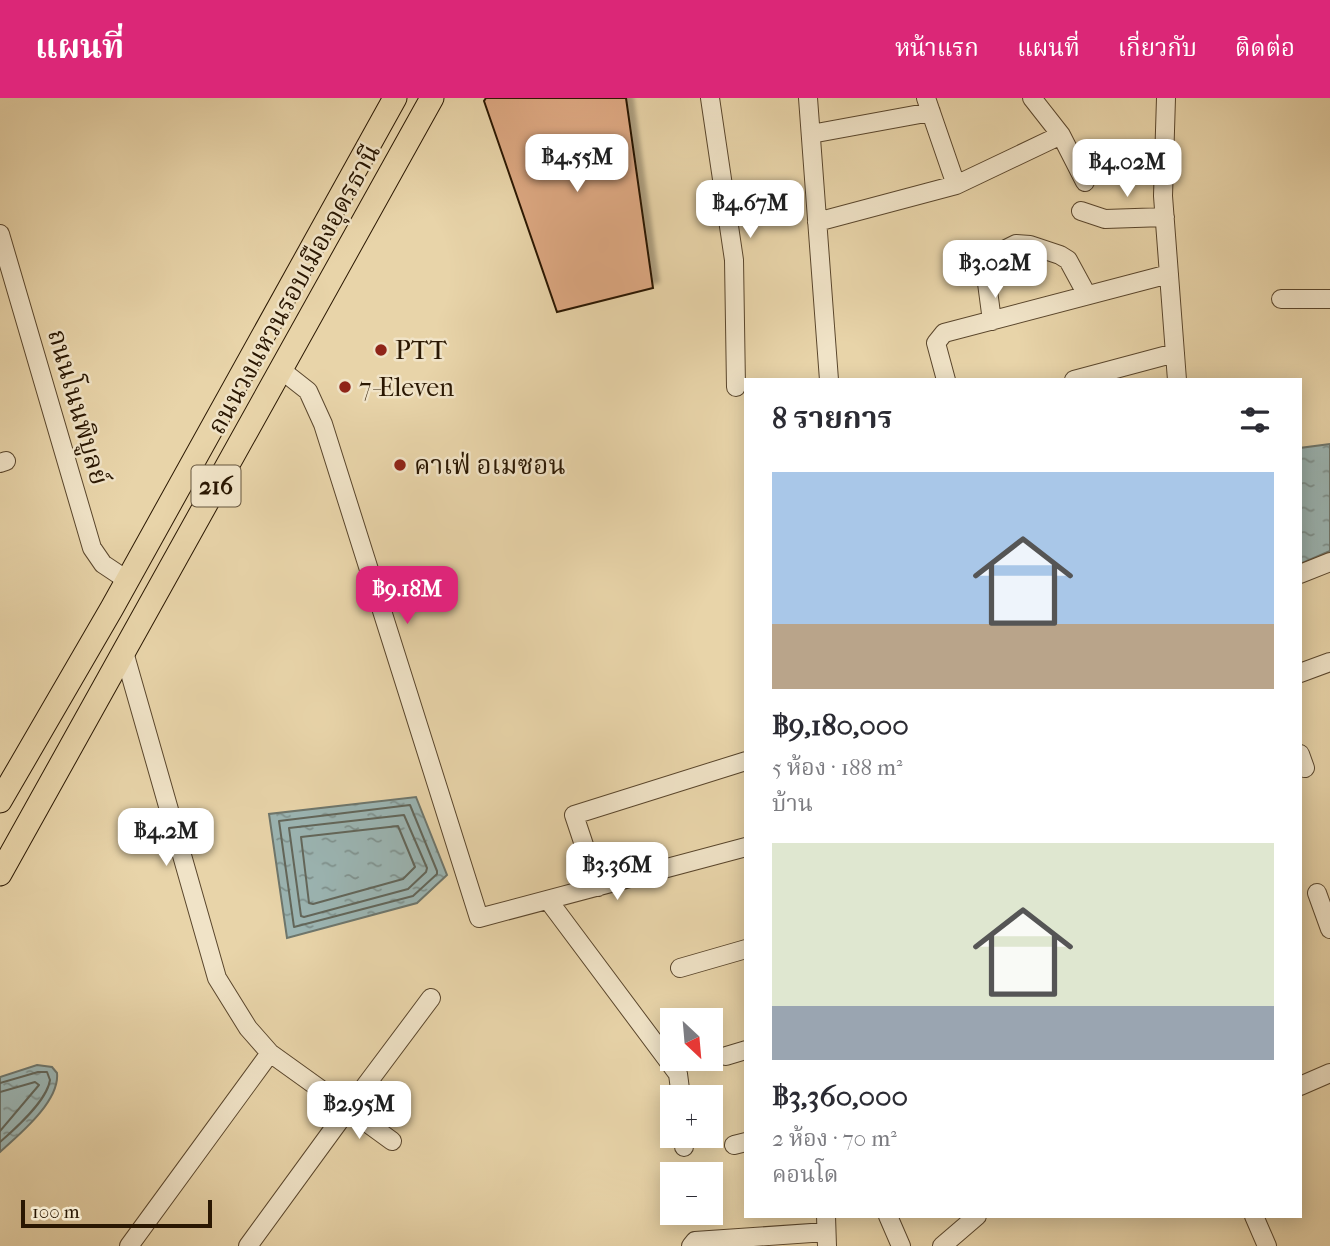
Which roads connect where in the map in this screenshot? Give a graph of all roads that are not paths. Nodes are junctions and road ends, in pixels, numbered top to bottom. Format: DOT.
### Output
graph roads {
  1 [pos="395,98"];
  2 [pos="432,98"];
  3 [pos="710,98"];
  4 [pos="808,98"];
  5 [pos="1032,98"];
  6 [pos="1164,99"];
  7 [pos="929,105"];
  8 [pos="811,134"];
  9 [pos="1061,135"];
  10 [pos="1086,182"];
  11 [pos="956,185"];
  12 [pos="1081,211"];
  13 [pos="1165,217"];
  14 [pos="817,222"];
  15 [pos="0,234"];
  16 [pos="1168,274"];
  17 [pos="1087,295"];
  18 [pos="1281,299"];
  19 [pos="1330,299"];
  20 [pos="992,321"];
  21 [pos="1175,353"];
  22 [pos="280,369"];
  23 [pos="829,378"];
  24 [pos="945,378"];
  25 [pos="1081,378"];
  26 [pos="1177,378"];
  27 [pos="736,387"];
  28 [pos="1330,562"];
  29 [pos="1302,573"];
  30 [pos="127,580"];
  31 [pos="124,652"];
  32 [pos="1330,662"];
  33 [pos="1302,672"];
  34 [pos="744,762"];
  35 [pos="0,801"];
  36 [pos="744,848"];
  37 [pos="0,874"];
  38 [pos="598,887"];
  39 [pos="1317,893"];
  40 [pos="551,904"];
  41 [pos="1330,929"];
  42 [pos="744,950"];
  43 [pos="680,968"];
  44 [pos="431,998"];
  45 [pos="744,1051"];
  46 [pos="270,1053"];
  47 [pos="726,1056"];
  48 [pos="1330,1073"];
  49 [pos="679,1085"];
  50 [pos="1302,1085"];
  51 [pos="348,1109"];
  52 [pos="392,1141"];
  53 [pos="889,1218"];
  54 [pos="975,1218"];
  55 [pos="1255,1218"];
  56 [pos="826,1231"];
  57 [pos="129,1246"];
  58 [pos="248,1246"];
  59 [pos="691,1246"];
  60 [pos="901,1246"];
  61 [pos="942,1246"];
  62 [pos="1267,1246"];
  1 -- 30 [label="main road, ถนนวงแหวนรอบเมืองอุดรธานี / 216"];
  2 -- 22 [label="main road, ถนนวงแหวนรอบเมืองอุดรธานี / 216"];
  3 -- 27 [label="street"];
  4 -- 8 [label="street"];
  5 -- 9 [label="street"];
  6 -- 13 [label="street"];
  7 -- 8 [label="street"];
  7 -- 11 [label="street"];
  8 -- 14 [label="street"];
  9 -- 10 [label="street"];
  9 -- 11 [label="street"];
  11 -- 14 [label="street"];
  12 -- 13 [label="street"];
  13 -- 16 [label="street"];
  14 -- 23 [label="street"];
  15 -- 30 [label="street, ถนนโนนพิบูลย์"];
  16 -- 17 [label="street"];
  16 -- 21 [label="street"];
  17 -- 20 [label="street"];
  17 -- 20 [label="street"];
  18 -- 19 [label="street"];
  20 -- 24 [label="street"];
  21 -- 25 [label="street"];
  21 -- 26 [label="street"];
  22 -- 31 [label="main road, ถนนวงแหวนรอบเมืองอุดรธานี / 216"];
  22 -- 40 [label="street"];
  28 -- 29 [label="street"];
  30 -- 35 [label="main road, ถนนวงแหวนรอบเมืองอุดรธานี / 216"];
  31 -- 37 [label="main road, ถนนวงแหวนรอบเมืองอุดรธานี / 216"];
  31 -- 46 [label="street"];
  32 -- 33 [label="street"];
  34 -- 38 [label="street"];
  36 -- 38 [label="street"];
  38 -- 40 [label="street"];
  39 -- 41 [label="street"];
  40 -- 49 [label="street"];
  42 -- 43 [label="street"];
  44 -- 51 [label="street"];
  45 -- 47 [label="street"];
  46 -- 51 [label="street"];
  46 -- 57 [label="street"];
  48 -- 50 [label="street"];
  51 -- 52 [label="street"];
  51 -- 58 [label="street"];
  53 -- 60 [label="street"];
  54 -- 61 [label="street"];
  55 -- 62 [label="street"];
  56 -- 59 [label="street"];
}
